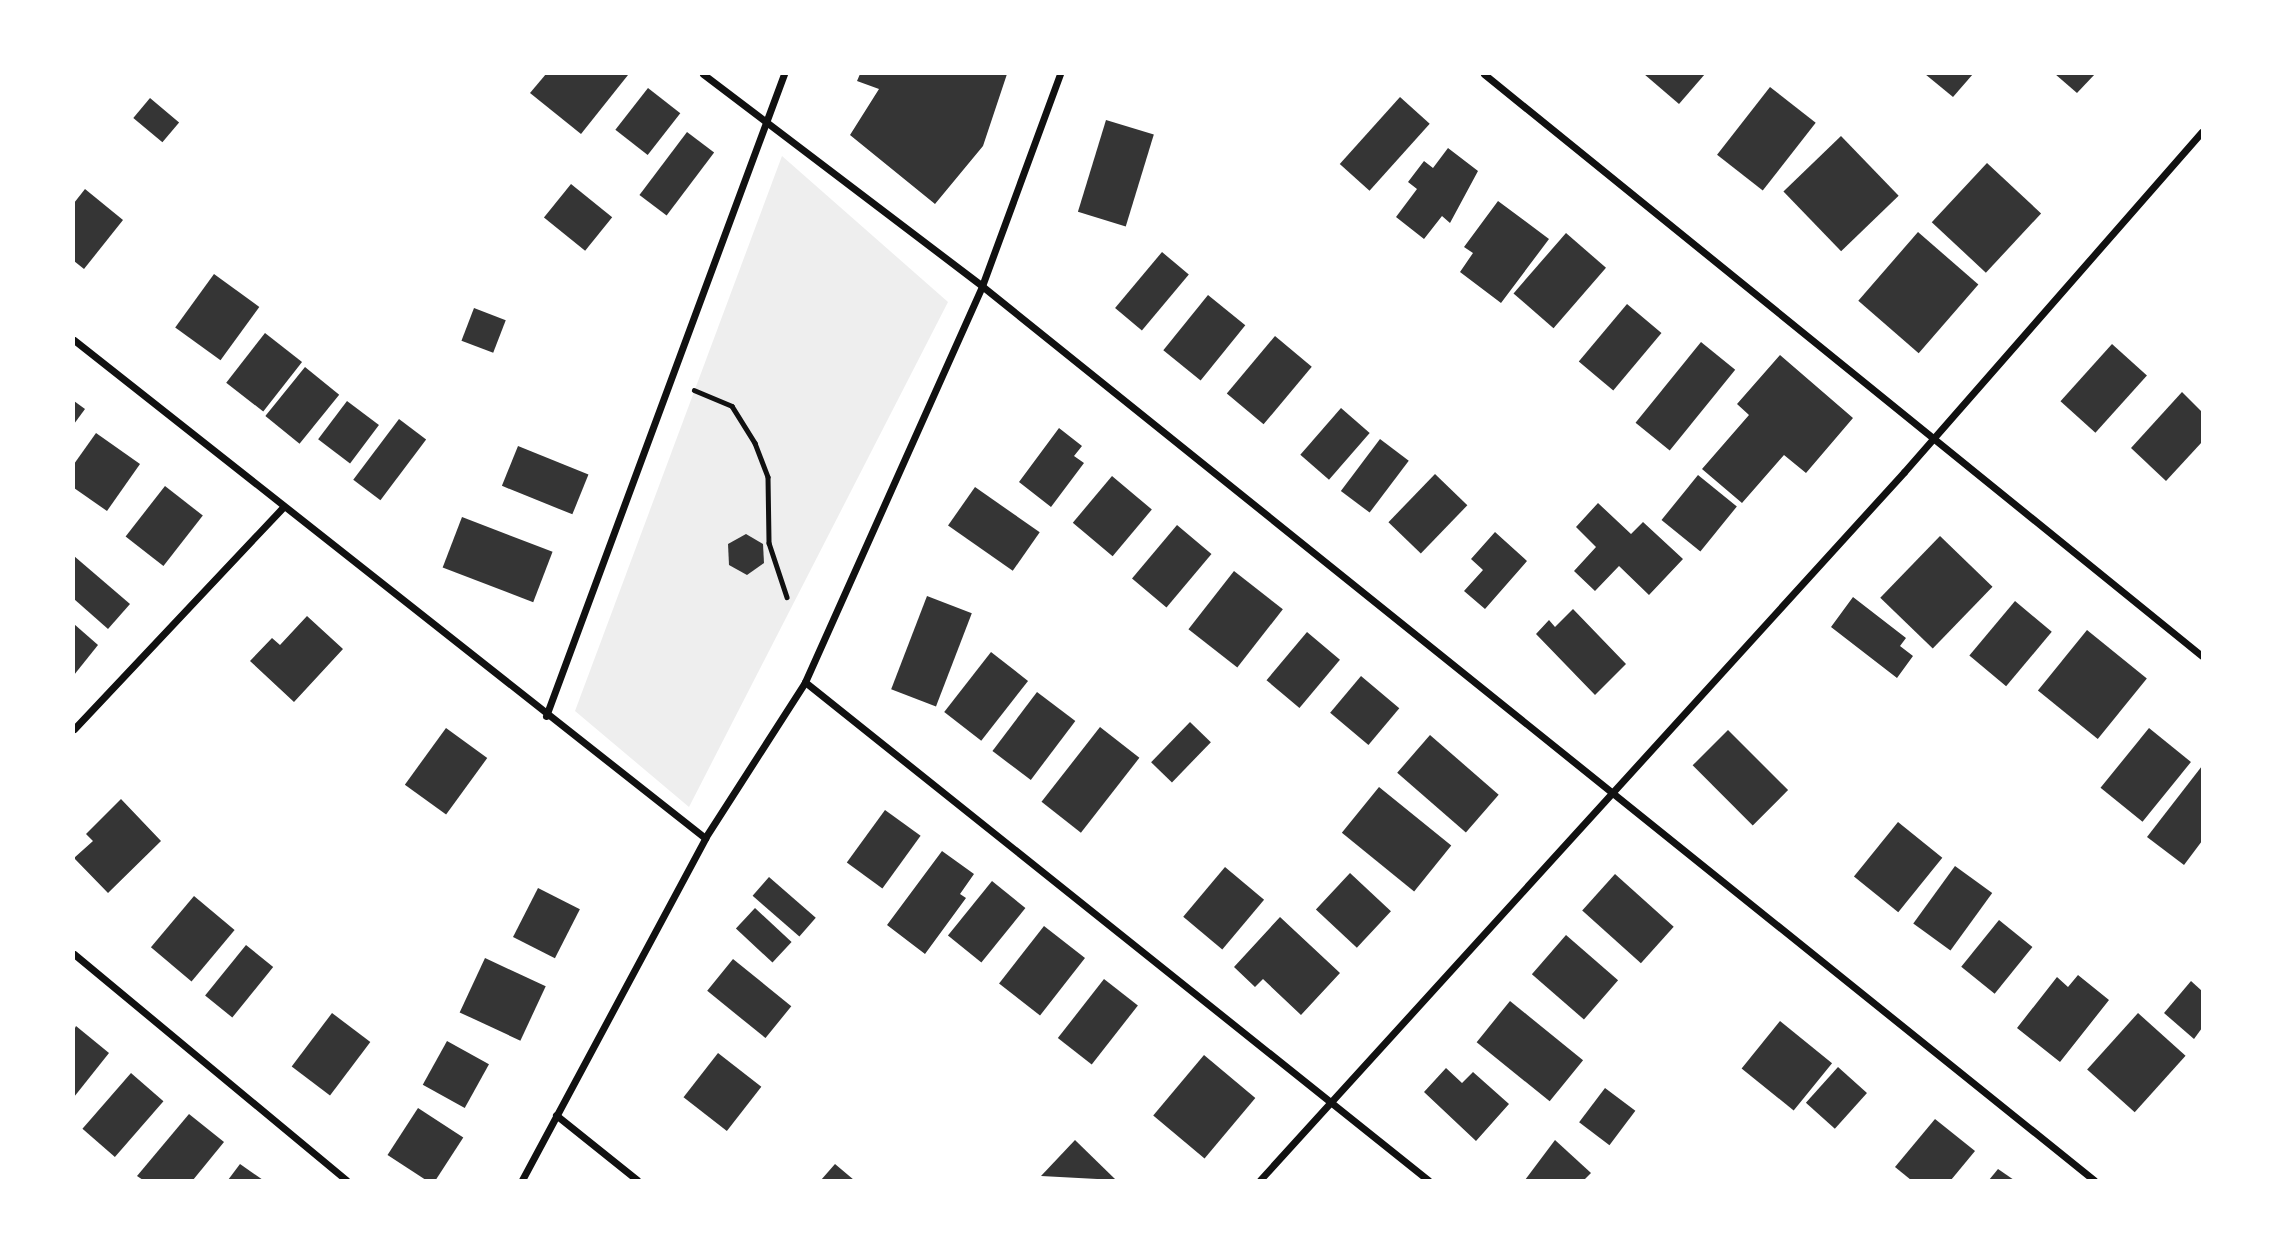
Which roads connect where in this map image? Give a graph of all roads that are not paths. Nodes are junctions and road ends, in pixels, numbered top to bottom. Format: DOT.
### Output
graph roads {
  1 [pos="703,74"];
  2 [pos="784,74"];
  3 [pos="1060,74"];
  4 [pos="1484,74"];
  5 [pos="764,125"];
  6 [pos="2203,132"];
  7 [pos="982,286"];
  8 [pos="74,340"];
  9 [pos="1934,438"];
  10 [pos="282,508"];
  11 [pos="2203,656"];
  12 [pos="805,682"];
  13 [pos="546,716"];
  14 [pos="74,729"];
  15 [pos="1612,795"];
  16 [pos="705,838"];
  17 [pos="74,954"];
  18 [pos="1330,1102"];
  19 [pos="556,1115"];
  20 [pos="346,1181"];
  21 [pos="522,1181"];
  22 [pos="638,1181"];
  23 [pos="1260,1181"];
  24 [pos="1428,1181"];
  25 [pos="2094,1181"];
  1 -- 5 [label="street"];
  2 -- 5 [label="street"];
  3 -- 7 [label="street"];
  4 -- 9 [label="street"];
  5 -- 7 [label="street"];
  5 -- 13 [label="street"];
  6 -- 9 [label="street"];
  7 -- 12 [label="street"];
  7 -- 15 [label="street"];
  8 -- 10 [label="street"];
  9 -- 11 [label="street"];
  9 -- 15 [label="street"];
  10 -- 13 [label="street"];
  10 -- 14 [label="street"];
  12 -- 16 [label="street"];
  12 -- 18 [label="street"];
  13 -- 16 [label="street"];
  15 -- 18 [label="street"];
  15 -- 25 [label="street"];
  16 -- 19 [label="street"];
  17 -- 20 [label="street"];
  18 -- 23 [label="street"];
  18 -- 24 [label="street"];
  19 -- 21 [label="street"];
  19 -- 22 [label="street"];
}
